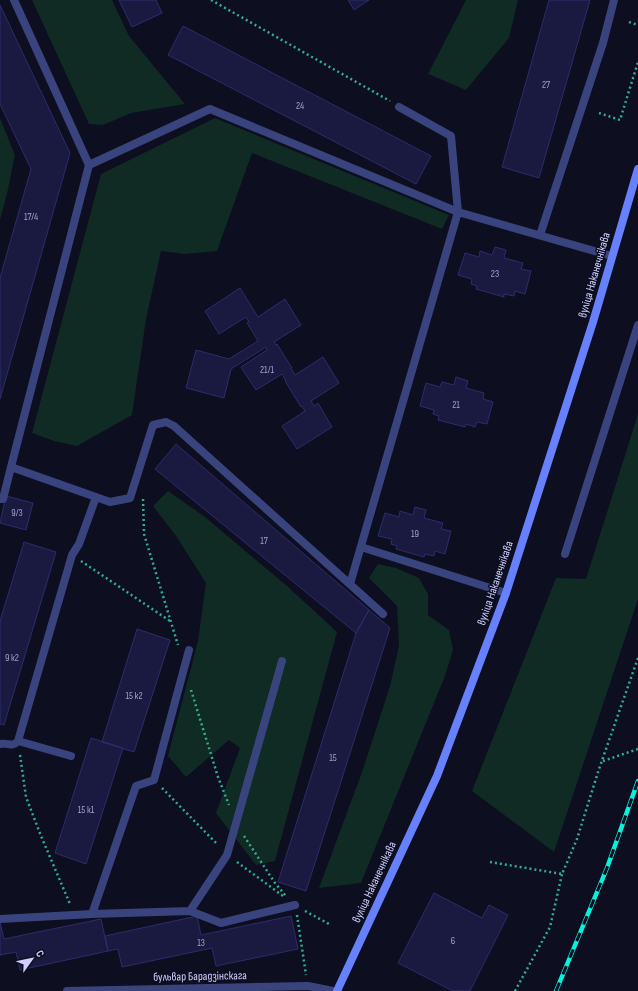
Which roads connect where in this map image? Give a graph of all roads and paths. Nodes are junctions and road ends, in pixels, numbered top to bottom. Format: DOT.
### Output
graph roads {
  1 [pos="14,0"];
  2 [pos="211,0"];
  3 [pos="614,0"];
  4 [pos="629,22"];
  5 [pos="638,25"];
  6 [pos="638,62"];
  7 [pos="399,106"];
  8 [pos="599,113"];
  9 [pos="89,165"];
  10 [pos="638,169"];
  11 [pos="635,188"];
  12 [pos="458,212"];
  13 [pos="540,235"];
  14 [pos="612,256"];
  15 [pos="638,325"];
  16 [pos="11,467"];
  17 [pos="96,497"];
  18 [pos="143,497"];
  19 [pos="0,499"];
  20 [pos="361,547"];
  21 [pos="72,554"];
  22 [pos="565,554"];
  23 [pos="350,584"];
  24 [pos="506,593"];
  25 [pos="383,614"];
  26 [pos="170,621"];
  27 [pos="189,650"];
  28 [pos="638,658"];
  29 [pos="282,661"];
  30 [pos="184,667"];
  31 [pos="191,689"];
  32 [pos="18,741"];
  33 [pos="0,744"];
  34 [pos="638,749"];
  35 [pos="71,756"];
  36 [pos="602,761"];
  37 [pos="236,824"];
  38 [pos="490,862"];
  39 [pos="562,874"];
  40 [pos="295,905"];
  41 [pos="190,911"];
  42 [pos="92,914"];
  43 [pos="75,916"];
  44 [pos="0,919"];
  45 [pos="331,925"];
  46 [pos="308,986"];
  47 [pos="67,991"];
  48 [pos="333,991"];
  49 [pos="337,991"];
  50 [pos="515,991"];
  1 -- 9 [label="street"];
  2 -- 7 [label="path"];
  3 -- 13 [label="street"];
  4 -- 5 [label="path"];
  6 -- 8 [label="path"];
  7 -- 12 [label="street"];
  9 -- 12 [label="street"];
  9 -- 16 [label="street"];
  10 -- 11 [label="main road, вуліца Наканечнікава"];
  11 -- 14 [label="main road, вуліца Наканечнікава"];
  12 -- 13 [label="street"];
  12 -- 20 [label="street"];
  13 -- 14 [label="street"];
  14 -- 24 [label="main road, вуліца Наканечнікава"];
  15 -- 22 [label="street"];
  16 -- 17 [label="street"];
  16 -- 19 [label="street"];
  17 -- 21 [label="street"];
  17 -- 23 [label="street"];
  18 -- 26 [label="path"];
  20 -- 23 [label="street"];
  20 -- 24 [label="street"];
  21 -- 26 [label="path"];
  21 -- 32 [label="street"];
  23 -- 25 [label="street"];
  24 -- 49 [label="main road, вуліца Наканечнікава"];
  26 -- 30 [label="path"];
  27 -- 30 [label="street"];
  28 -- 36 [label="path"];
  29 -- 37 [label="street"];
  30 -- 42 [label="street"];
  31 -- 37 [label="path"];
  32 -- 33 [label="street"];
  32 -- 35 [label="street"];
  32 -- 43 [label="path"];
  34 -- 36 [label="path"];
  36 -- 39 [label="path"];
  37 -- 40 [label="path"];
  37 -- 41 [label="street"];
  38 -- 39 [label="path"];
  39 -- 50 [label="path"];
  40 -- 41 [label="street"];
  40 -- 45 [label="path"];
  40 -- 46 [label="path"];
  41 -- 42 [label="street"];
  42 -- 43 [label="street"];
  43 -- 44 [label="street"];
  46 -- 47 [label="street, бульвар Барадзінскага"];
  46 -- 48 [label="street, бульвар Барадзінскага"];
}
